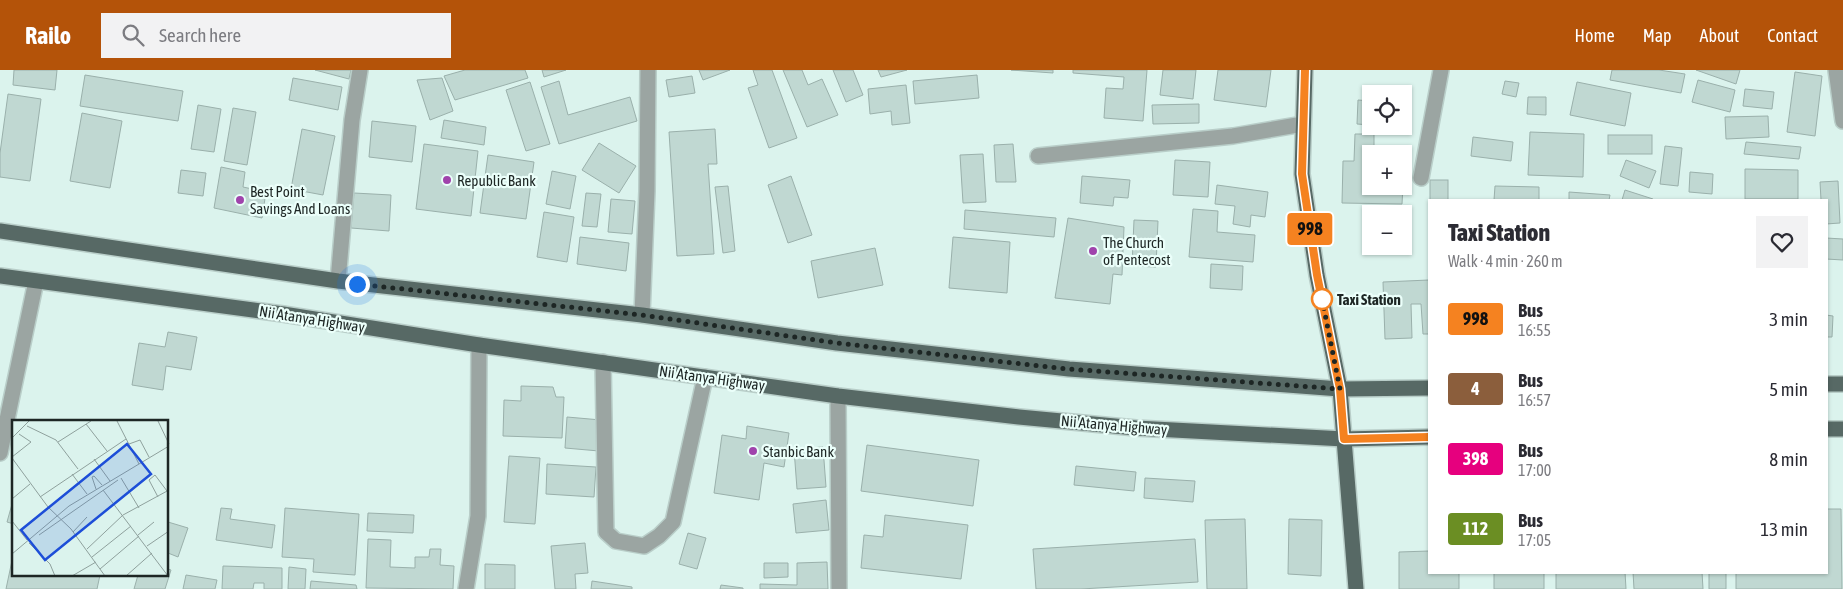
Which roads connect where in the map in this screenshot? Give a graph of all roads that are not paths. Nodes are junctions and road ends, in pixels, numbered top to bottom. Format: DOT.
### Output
graph roads {
  1 [pos="360,70"];
  2 [pos="648,70"];
  3 [pos="1305,70"];
  4 [pos="1442,70"];
  5 [pos="1836,70"];
  6 [pos="1843,121"];
  7 [pos="1303,124"];
  8 [pos="1038,156"];
  9 [pos="1421,178"];
  10 [pos="0,231"];
  11 [pos="0,276"];
  12 [pos="36,280"];
  13 [pos="338,281"];
  14 [pos="642,315"];
  15 [pos="479,345"];
  16 [pos="603,362"];
  17 [pos="705,377"];
  18 [pos="1828,384"];
  19 [pos="1843,384"];
  20 [pos="1428,388"];
  21 [pos="1340,389"];
  22 [pos="838,396"];
  23 [pos="1843,428"];
  24 [pos="1828,429"];
  25 [pos="1428,437"];
  26 [pos="1344,439"];
  27 [pos="0,453"];
  28 [pos="466,589"];
  29 [pos="839,589"];
  30 [pos="1356,589"];
  1 -- 13 [label="street"];
  2 -- 14 [label="street"];
  3 -- 7 [label="main road"];
  4 -- 9 [label="street"];
  5 -- 6 [label="street"];
  7 -- 8 [label="street"];
  7 -- 21 [label="main road"];
  10 -- 13 [label="main road"];
  11 -- 12 [label="main road, Nii Atanya Highway"];
  12 -- 15 [label="main road, Nii Atanya Highway"];
  12 -- 27 [label="street"];
  13 -- 14 [label="main road"];
  14 -- 21 [label="main road"];
  15 -- 16 [label="main road, Nii Atanya Highway"];
  15 -- 28 [label="street"];
  16 -- 17 [label="main road, Nii Atanya Highway"];
  16 -- 17 [label="street"];
  17 -- 22 [label="main road, Nii Atanya Highway"];
  18 -- 19 [label="main road"];
  20 -- 21 [label="main road"];
  21 -- 26 [label="main road"];
  22 -- 26 [label="main road, Nii Atanya Highway"];
  22 -- 29 [label="street"];
  23 -- 24 [label="main road"];
  25 -- 26 [label="main road, Nii Atanya Highway"];
  26 -- 30 [label="main road"];
}
